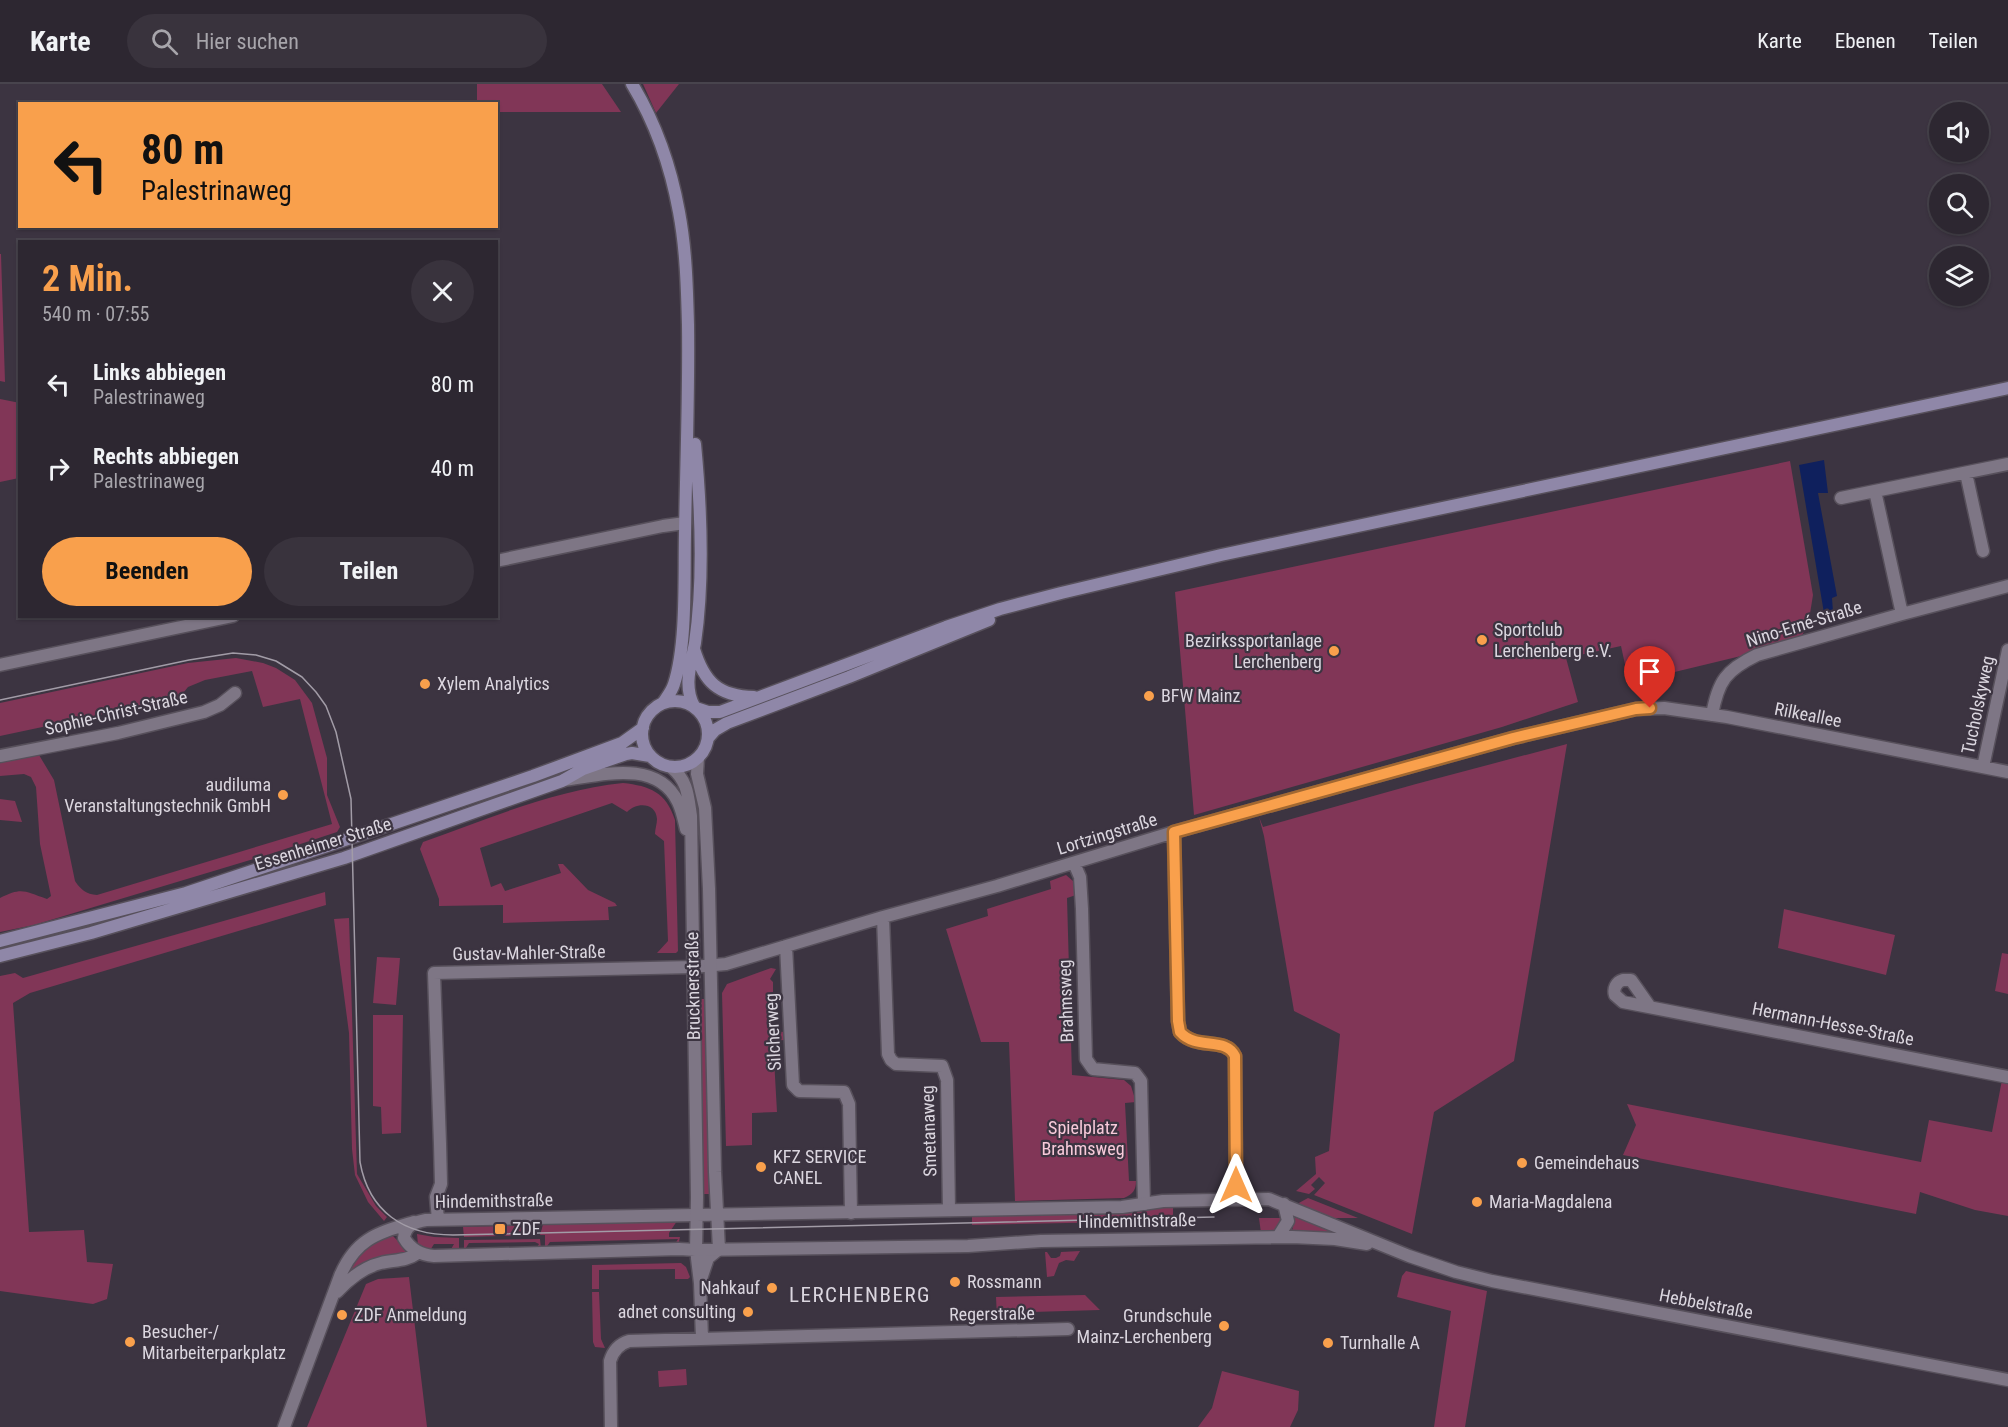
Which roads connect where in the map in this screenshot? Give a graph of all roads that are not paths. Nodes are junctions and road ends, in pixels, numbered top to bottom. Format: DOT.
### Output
graph roads {
  1 [pos="632,84"];
  2 [pos="2008,388"];
  3 [pos="689,396"];
  4 [pos="2008,464"];
  5 [pos="1966,473"];
  6 [pos="1875,491"];
  7 [pos="1841,498"];
  8 [pos="685,523"];
  9 [pos="1983,551"];
  10 [pos="498,561"];
  11 [pos="2008,586"];
  12 [pos="1061,593"];
  13 [pos="1902,614"];
  14 [pos="223,618"];
  15 [pos="694,648"];
  16 [pos="2008,650"];
  17 [pos="0,665"];
  18 [pos="235,693"];
  19 [pos="762,697"];
  20 [pos="663,703"];
  21 [pos="695,707"];
  22 [pos="1712,715"];
  23 [pos="1601,718"];
  24 [pos="643,728"];
  25 [pos="708,738"];
  26 [pos="0,756"];
  27 [pos="651,756"];
  28 [pos="698,758"];
  29 [pos="672,767"];
  30 [pos="1983,767"];
  31 [pos="2008,772"];
  32 [pos="562,781"];
  33 [pos="1174,832"];
  34 [pos="690,857"];
  35 [pos="1074,863"];
  36 [pos="883,917"];
  37 [pos="0,941"];
  38 [pos="786,946"];
  39 [pos="0,956"];
  40 [pos="710,966"];
  41 [pos="693,967"];
  42 [pos="1650,1007"];
  43 [pos="2008,1077"];
  44 [pos="1236,1199"];
  45 [pos="1144,1204"];
  46 [pos="1284,1204"];
  47 [pos="949,1210"];
  48 [pos="851,1213"];
  49 [pos="718,1214"];
  50 [pos="696,1215"];
  51 [pos="438,1220"];
  52 [pos="415,1222"];
  53 [pos="1278,1237"];
  54 [pos="680,1249"];
  55 [pos="719,1249"];
  56 [pos="696,1250"];
  57 [pos="418,1253"];
  58 [pos="1400,1253"];
  59 [pos="697,1264"];
  60 [pos="700,1283"];
  61 [pos="336,1292"];
  62 [pos="1068,1329"];
  63 [pos="702,1338"];
  64 [pos="2008,1380"];
  65 [pos="284,1427"];
  66 [pos="611,1427"];
  1 -- 3 [label="main road"];
  2 -- 12 [label="main road"];
  3 -- 8 [label="main road"];
  3 -- 15 [label="main road"];
  4 -- 5 [label="street"];
  5 -- 6 [label="street"];
  5 -- 9 [label="street"];
  6 -- 7 [label="street"];
  6 -- 13 [label="street"];
  8 -- 10 [label="street"];
  8 -- 20 [label="main road"];
  11 -- 13 [label="street, Nino-Erné-Straße"];
  12 -- 19 [label="main road"];
  12 -- 25 [label="main road"];
  13 -- 22 [label="street, Nino-Erné-Straße"];
  14 -- 17 [label="street"];
  15 -- 19 [label="main road"];
  15 -- 21 [label="main road"];
  16 -- 30 [label="street, Tucholskyweg"];
  18 -- 26 [label="street, Sophie-Christ-Straße"];
  19 -- 21 [label="main road"];
  20 -- 21 [label="main road"];
  20 -- 24 [label="main road"];
  21 -- 25 [label="main road"];
  22 -- 23 [label="street, Rilkeallee"];
  22 -- 30 [label="street, Rilkeallee"];
  23 -- 33 [label="street, Lortzingstraße"];
  24 -- 27 [label="main road"];
  24 -- 37 [label="main road, Essenheimer Straße"];
  25 -- 28 [label="main road"];
  27 -- 29 [label="main road"];
  27 -- 32 [label="main road, Essenheimer Straße"];
  28 -- 29 [label="main road"];
  28 -- 40 [label="street, Brucknerstraße"];
  29 -- 34 [label="street, Brucknerstraße"];
  30 -- 31 [label="street, Rilkeallee"];
  32 -- 34 [label="street"];
  32 -- 39 [label="main road, Essenheimer Straße"];
  33 -- 35 [label="street, Lortzingstraße"];
  33 -- 44 [label="street"];
  34 -- 41 [label="street, Brucknerstraße"];
  35 -- 36 [label="street, Lortzingstraße"];
  35 -- 45 [label="street, Brahmsweg"];
  36 -- 38 [label="street, Lortzingstraße"];
  36 -- 47 [label="street, Smetanaweg"];
  38 -- 40 [label="street, Lortzingstraße"];
  38 -- 48 [label="street, Silcherweg"];
  40 -- 41 [label="street, Lortzingstraße"];
  40 -- 49 [label="street, Brucknerstraße"];
  41 -- 50 [label="street, Brucknerstraße"];
  41 -- 51 [label="street, Gustav-Mahler-Straße"];
  42 -- 43 [label="street, Hermann-Hesse-Straße"];
  44 -- 45 [label="street, Hindemithstraße"];
  44 -- 46 [label="street, Hindemithstraße"];
  45 -- 47 [label="street, Hindemithstraße"];
  46 -- 53 [label="street"];
  46 -- 58 [label="street, Hindemithstraße"];
  47 -- 48 [label="street, Hindemithstraße"];
  48 -- 49 [label="street, Hindemithstraße"];
  49 -- 50 [label="street, Hindemithstraße"];
  49 -- 55 [label="street"];
  50 -- 51 [label="street, Hindemithstraße"];
  50 -- 56 [label="street"];
  51 -- 52 [label="street, Hindemithstraße"];
  52 -- 57 [label="street, Hindemithstraße"];
  52 -- 61 [label="street"];
  53 -- 55 [label="street, Hindemithstraße"];
  53 -- 58 [label="street, Hindemithstraße"];
  54 -- 56 [label="street, Hindemithstraße"];
  54 -- 57 [label="street, Hindemithstraße"];
  54 -- 59 [label="street"];
  55 -- 56 [label="street, Hindemithstraße"];
  55 -- 60 [label="street"];
  56 -- 59 [label="street"];
  57 -- 61 [label="street"];
  58 -- 64 [label="street, Hebbelstraße"];
  59 -- 60 [label="street"];
  60 -- 63 [label="street"];
  61 -- 65 [label="street"];
  62 -- 63 [label="street, Regerstraße"];
  63 -- 66 [label="street, Regerstraße"];
}
